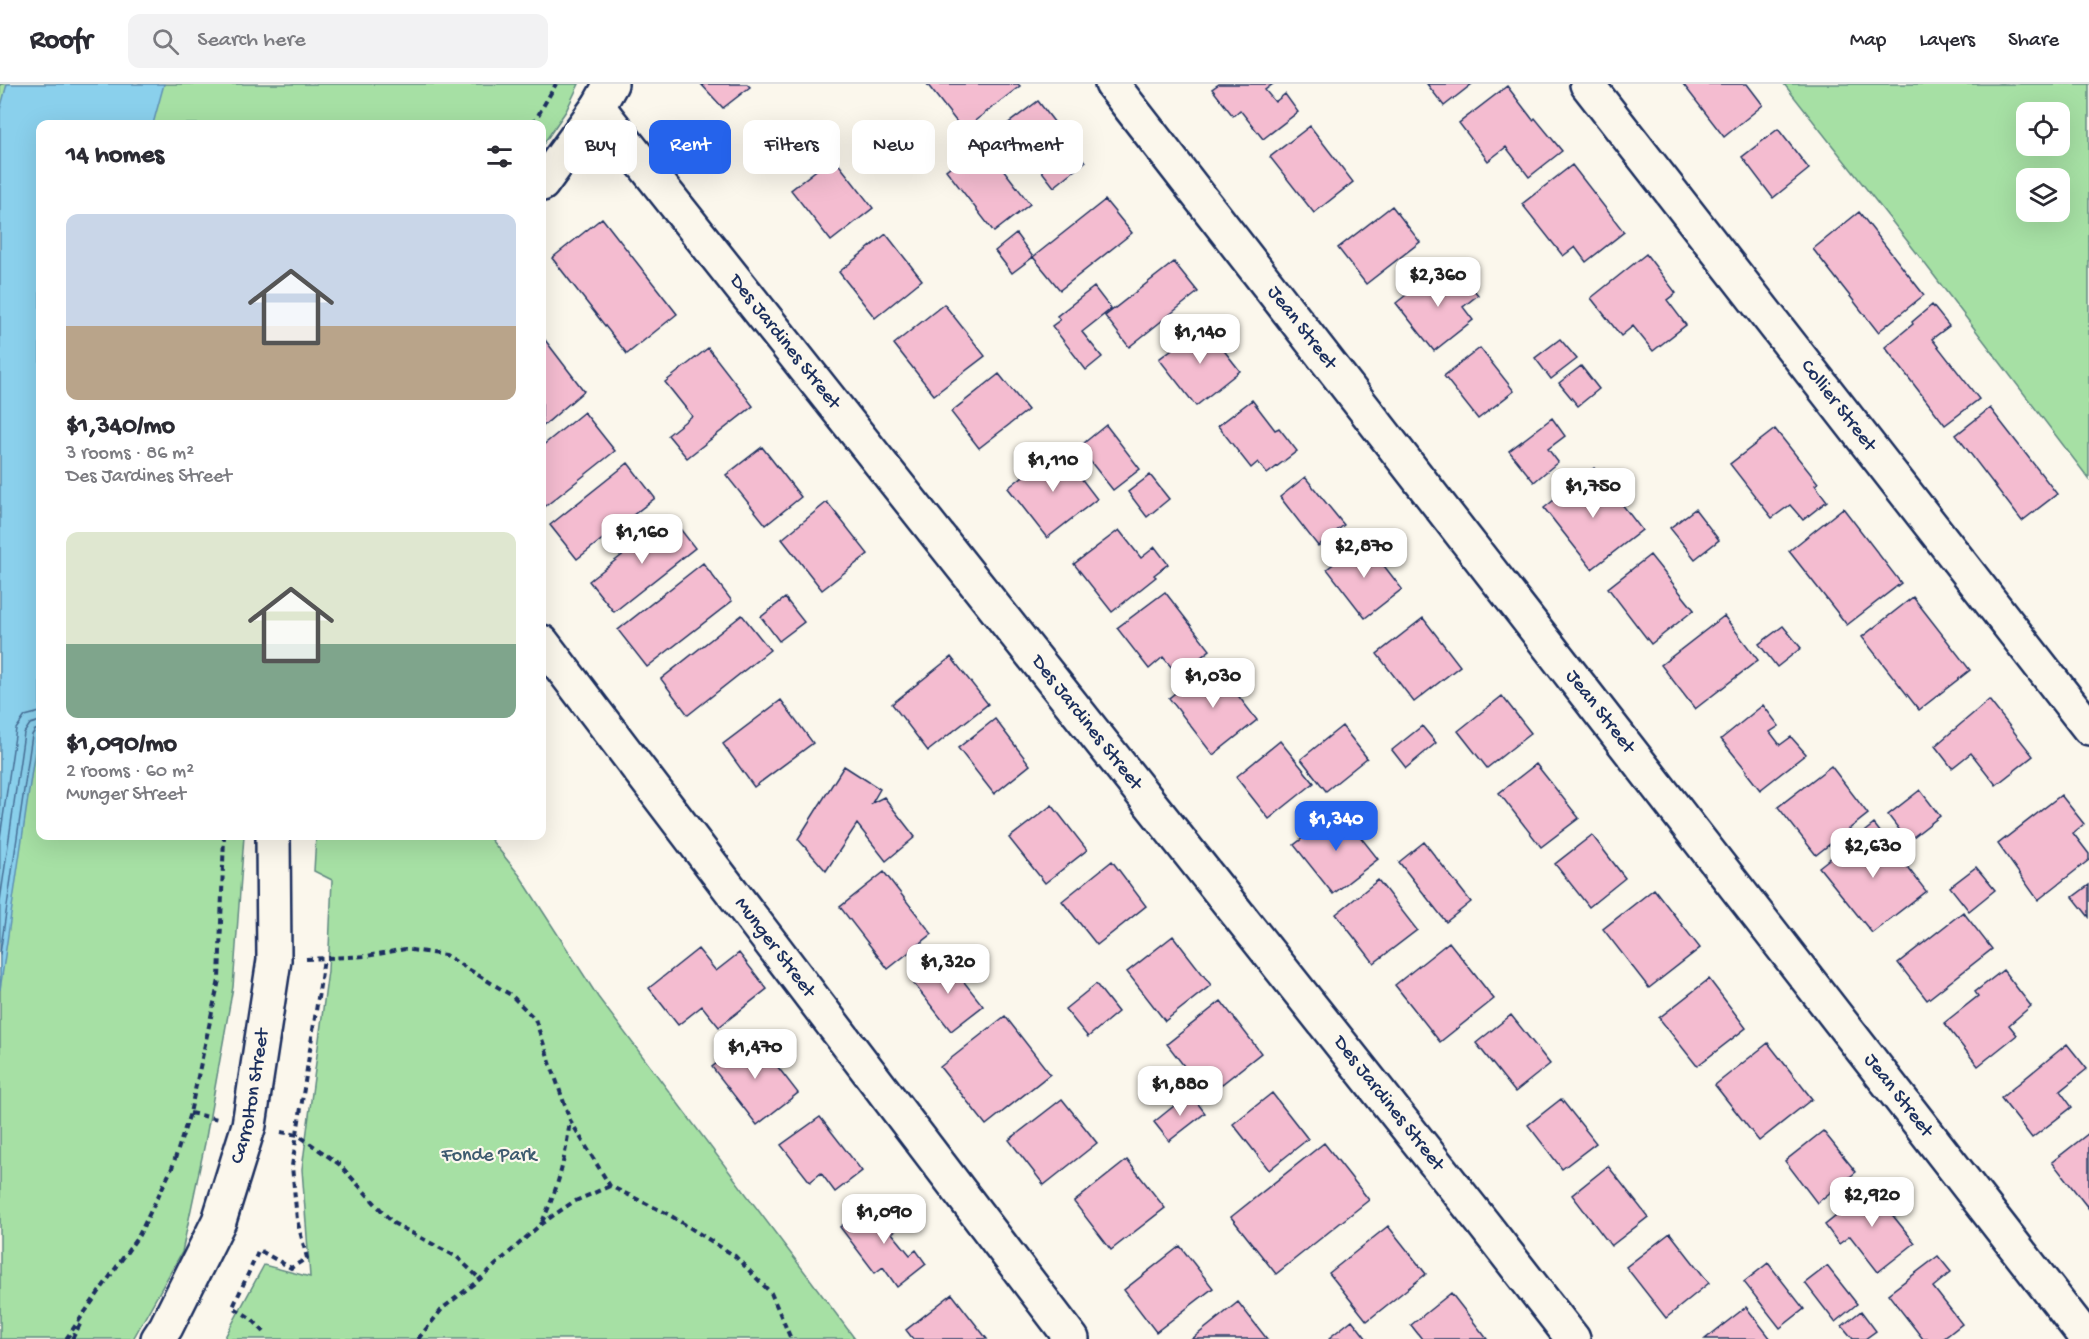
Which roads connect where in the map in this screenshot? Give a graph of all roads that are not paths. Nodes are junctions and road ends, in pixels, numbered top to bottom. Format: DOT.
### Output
graph roads {
  1 [pos="1112,84"];
  2 [pos="1587,84"];
  3 [pos="604,96"];
  4 [pos="546,178"];
  5 [pos="546,647"];
  6 [pos="2089,728"];
  7 [pos="273,840"];
  8 [pos="158,1339"];
  9 [pos="1072,1339"];
  10 [pos="1573,1339"];
  11 [pos="2087,1339"];
  1 -- 11 [label="street, Jean Street"];
  2 -- 6 [label="street, Collier Street"];
  3 -- 4 [label="street"];
  3 -- 10 [label="street, Des Jardines Street"];
  5 -- 9 [label="street, Munger Street"];
  7 -- 8 [label="street, Carrolton Street"];
}
